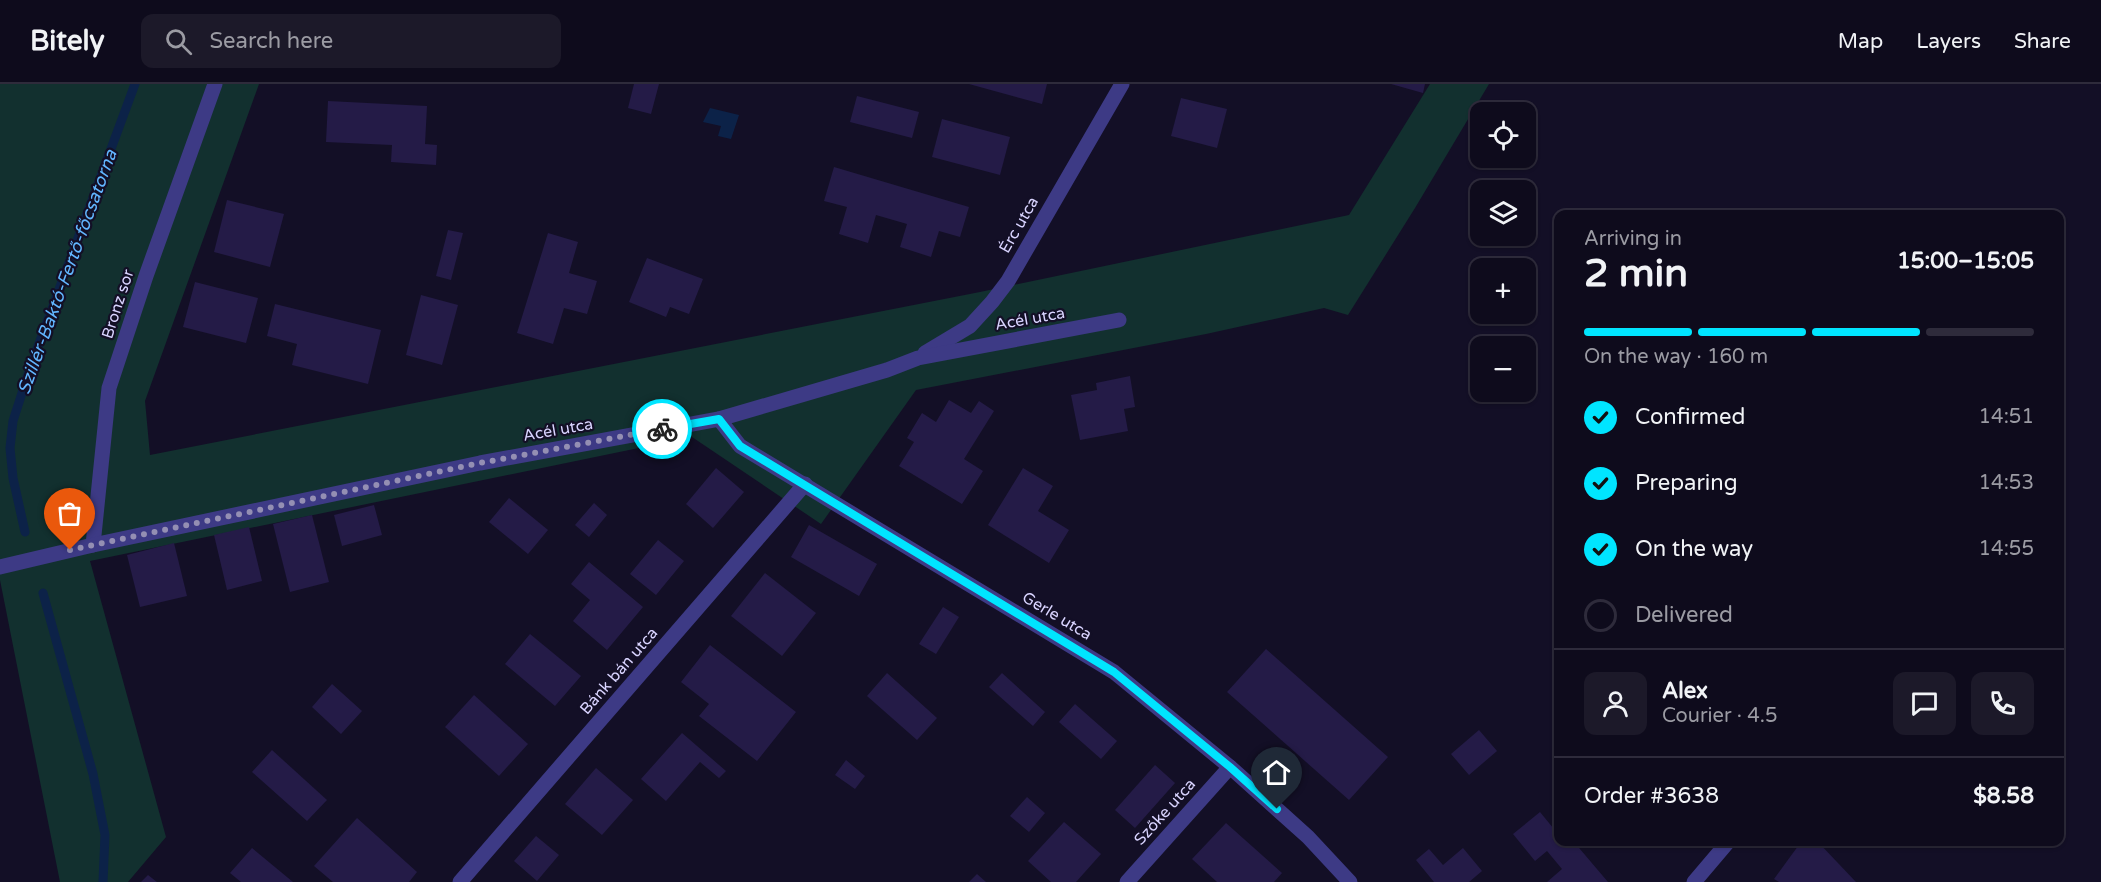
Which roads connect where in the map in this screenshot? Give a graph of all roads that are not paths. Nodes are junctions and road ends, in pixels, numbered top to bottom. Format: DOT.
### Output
graph roads {
  1 [pos="215,84"];
  2 [pos="1122,84"];
  3 [pos="1119,320"];
  4 [pos="918,358"];
  5 [pos="719,419"];
  6 [pos="805,484"];
  7 [pos="93,545"];
  8 [pos="0,567"];
  9 [pos="1230,767"];
  10 [pos="1725,846"];
  11 [pos="460,882"];
  12 [pos="1127,882"];
  13 [pos="1350,882"];
  14 [pos="1694,882"];
  1 -- 7 [label="street, Bronz sor"];
  2 -- 4 [label="street, Érc utca"];
  3 -- 4 [label="street, Acél utca"];
  4 -- 5 [label="street, Acél utca"];
  5 -- 6 [label="street, Gerle utca"];
  5 -- 7 [label="street, Acél utca"];
  6 -- 9 [label="street, Gerle utca"];
  6 -- 11 [label="street, Bánk bán utca"];
  7 -- 8 [label="street, Acél utca"];
  9 -- 12 [label="street, Szőke utca"];
  9 -- 13 [label="street, Gerle utca"];
  10 -- 14 [label="street"];
}
